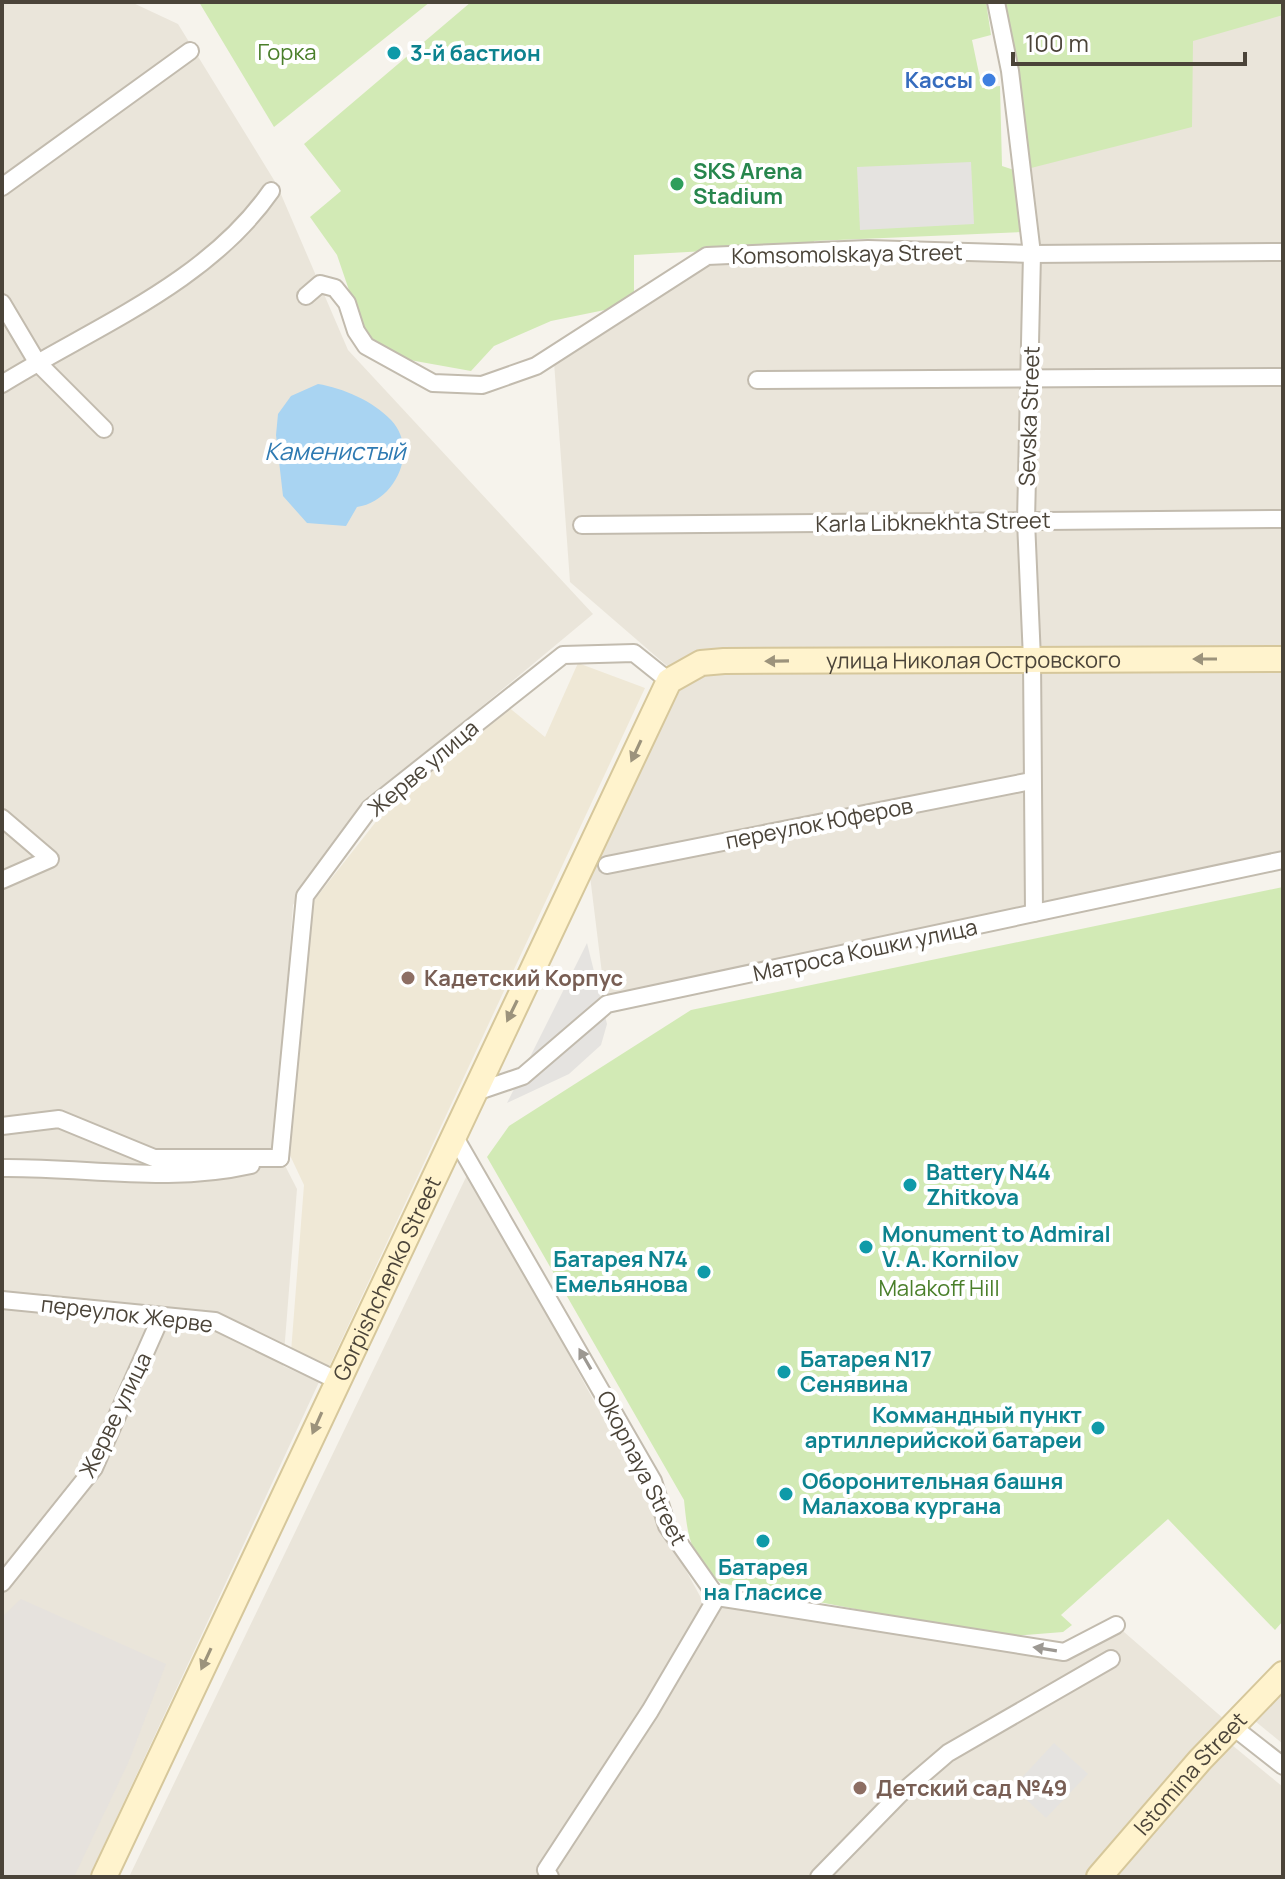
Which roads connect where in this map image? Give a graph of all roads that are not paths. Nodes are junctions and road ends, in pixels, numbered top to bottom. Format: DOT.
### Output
graph roads {
  1 [pos="996,2"];
  2 [pos="190,51"];
  3 [pos="2,187"];
  4 [pos="271,191"];
  5 [pos="1283,252"];
  6 [pos="1032,254"];
  7 [pos="306,296"];
  8 [pos="2,303"];
  9 [pos="37,362"];
  10 [pos="1032,376"];
  11 [pos="1283,377"];
  12 [pos="757,380"];
  13 [pos="2,384"];
  14 [pos="104,429"];
  15 [pos="1283,519"];
  16 [pos="1026,521"];
  17 [pos="582,525"];
  18 [pos="1032,659"];
  19 [pos="1283,659"];
  20 [pos="669,681"];
  21 [pos="1031,781"];
  22 [pos="2,818"];
  23 [pos="1283,860"];
  24 [pos="607,865"];
  25 [pos="2,880"];
  26 [pos="1034,913"];
  27 [pos="473,1093"];
  28 [pos="2,1126"];
  29 [pos="453,1134"];
  30 [pos="280,1158"];
  31 [pos="2,1168"];
  32 [pos="2,1300"];
  33 [pos="161,1317"];
  34 [pos="336,1380"];
  35 [pos="2,1583"];
  36 [pos="717,1597"];
  37 [pos="1116,1625"];
  38 [pos="1111,1659"];
  39 [pos="1283,1674"];
  40 [pos="1232,1726"];
  41 [pos="1283,1766"];
  42 [pos="104,1877"];
  43 [pos="550,1877"];
  44 [pos="819,1877"];
  45 [pos="1098,1877"];
  1 -- 6 [label="street, Sevska Street"];
  2 -- 3 [label="street"];
  4 -- 9 [label="street"];
  5 -- 6 [label="street, Komsomolskaya Street"];
  6 -- 7 [label="street, Komsomolskaya Street"];
  6 -- 10 [label="street, Sevska Street"];
  8 -- 9 [label="street"];
  9 -- 13 [label="street"];
  9 -- 14 [label="street"];
  10 -- 11 [label="street"];
  10 -- 12 [label="street"];
  10 -- 16 [label="street, Sevska Street"];
  15 -- 16 [label="street, Karla Libknekhta Street"];
  16 -- 17 [label="street, Karla Libknekhta Street"];
  16 -- 18 [label="street, Sevska Street"];
  19 -- 18 [label="main road, улица Николая Островского, one-way"];
  18 -- 20 [label="main road, улица Николая Островского, one-way"];
  18 -- 21 [label="street, Sevska Street"];
  20 -- 27 [label="main road, Gorpishchenko Street, one-way"];
  20 -- 30 [label="street, Жерве улица"];
  21 -- 24 [label="street, переулок Юферов"];
  21 -- 26 [label="street, Sevska Street"];
  22 -- 25 [label="street"];
  23 -- 26 [label="street, Матроса Кошки улица"];
  26 -- 27 [label="street, Матроса Кошки улица"];
  27 -- 29 [label="main road, Gorpishchenko Street"];
  28 -- 30 [label="street"];
  29 -- 34 [label="main road, Gorpishchenko Street"];
  36 -- 29 [label="street, Okopnaya Street, one-way"];
  30 -- 31 [label="street"];
  32 -- 33 [label="street, переулок Жерве"];
  33 -- 34 [label="street, переулок Жерве"];
  33 -- 35 [label="street, Жерве улица"];
  34 -- 42 [label="main road, Gorpishchenko Street, one-way"];
  37 -- 36 [label="street, one-way"];
  36 -- 43 [label="street"];
  38 -- 44 [label="street"];
  39 -- 40 [label="main road, Istomina Street"];
  40 -- 41 [label="street"];
  40 -- 45 [label="main road, Istomina Street"];
}
